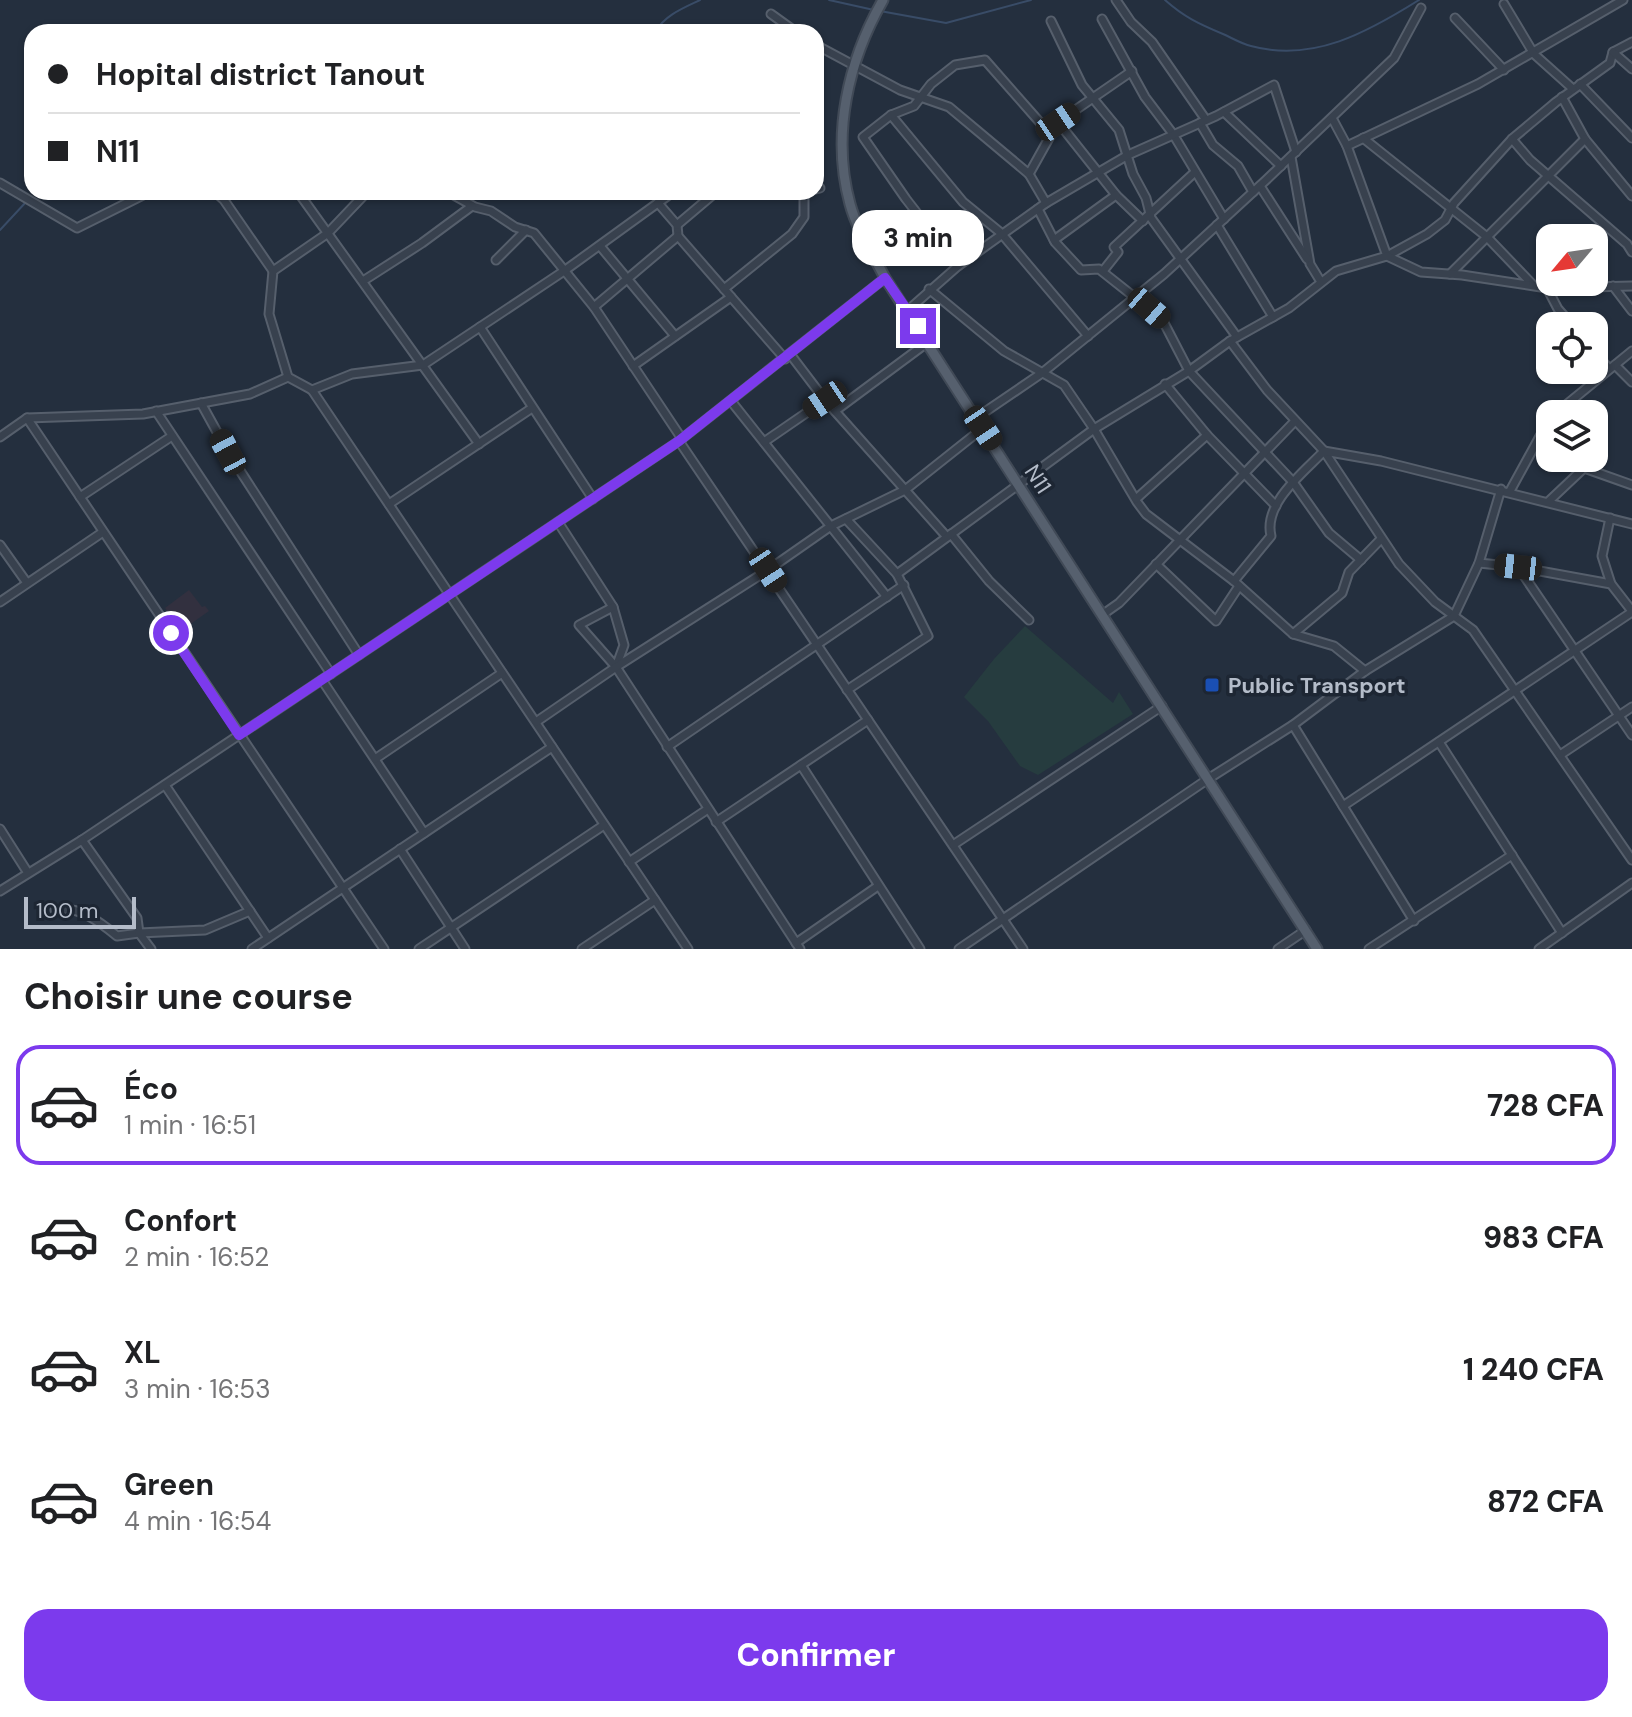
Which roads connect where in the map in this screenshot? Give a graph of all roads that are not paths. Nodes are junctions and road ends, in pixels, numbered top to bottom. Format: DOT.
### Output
graph roads {
  1 [pos="1116,0"];
  2 [pos="1623,0"];
  3 [pos="882,2"];
  4 [pos="1504,4"];
  5 [pos="1421,8"];
  6 [pos="771,14"];
  7 [pos="1455,18"];
  8 [pos="1102,19"];
  9 [pos="1051,21"];
  10 [pos="785,24"];
  11 [pos="1632,42"];
  12 [pos="824,49"];
  13 [pos="1613,52"];
  14 [pos="1534,54"];
  15 [pos="853,65"];
  16 [pos="1632,69"];
  17 [pos="1504,70"];
  18 [pos="1132,71"];
  19 [pos="1576,87"];
  20 [pos="919,97"];
  21 [pos="1562,97"];
  22 [pos="1093,98"];
  23 [pos="1224,112"];
  24 [pos="891,115"];
  25 [pos="1332,118"];
  26 [pos="1058,122"];
  27 [pos="1203,122"];
  28 [pos="1173,134"];
  29 [pos="1051,135"];
  30 [pos="1363,138"];
  31 [pos="1632,138"];
  32 [pos="1512,139"];
  33 [pos="1585,139"];
  34 [pos="1347,146"];
  35 [pos="1128,155"];
  36 [pos="1293,155"];
  37 [pos="1281,166"];
  38 [pos="1195,172"];
  39 [pos="1099,173"];
  40 [pos="1029,174"];
  41 [pos="1548,176"];
  42 [pos="0,183"];
  43 [pos="1260,186"];
  44 [pos="1253,192"];
  45 [pos="1116,195"];
  46 [pos="1632,196"];
  47 [pos="24,197"];
  48 [pos="29,200"];
  49 [pos="133,200"];
  50 [pos="224,200"];
  51 [pos="304,200"];
  52 [pos="359,200"];
  53 [pos="462,200"];
  54 [pos="662,200"];
  55 [pos="707,200"];
  56 [pos="804,200"];
  57 [pos="658,203"];
  58 [pos="1046,203"];
  59 [pos="472,206"];
  60 [pos="1038,209"];
  61 [pos="1451,210"];
  62 [pos="1150,214"];
  63 [pos="1143,221"];
  64 [pos="1220,222"];
  65 [pos="677,225"];
  66 [pos="526,230"];
  67 [pos="328,233"];
  68 [pos="1001,233"];
  69 [pos="678,236"];
  70 [pos="1487,237"];
  71 [pos="1054,240"];
  72 [pos="600,246"];
  73 [pos="1632,252"];
  74 [pos="1387,256"];
  75 [pos="1182,258"];
  76 [pos="496,260"];
  77 [pos="1310,264"];
  78 [pos="958,266"];
  79 [pos="273,271"];
  80 [pos="564,271"];
  81 [pos="1103,271"];
  82 [pos="1450,274"];
  83 [pos="885,278"];
  84 [pos="626,280"];
  85 [pos="363,281"];
  86 [pos="1321,282"];
  87 [pos="1535,286"];
  88 [pos="1608,286"];
  89 [pos="1613,286"];
  90 [pos="1632,286"];
  91 [pos="724,289"];
  92 [pos="929,289"];
  93 [pos="1137,296"];
  94 [pos="731,297"];
  95 [pos="594,307"];
  96 [pos="907,311"];
  97 [pos="1632,311"];
  98 [pos="1273,317"];
  99 [pos="480,327"];
  100 [pos="675,336"];
  101 [pos="1088,336"];
  102 [pos="1233,339"];
  103 [pos="928,342"];
  104 [pos="1632,351"];
  105 [pos="788,356"];
  106 [pos="1608,363"];
  107 [pos="423,365"];
  108 [pos="633,366"];
  109 [pos="1612,367"];
  110 [pos="1189,371"];
  111 [pos="1042,373"];
  112 [pos="288,377"];
  113 [pos="1632,382"];
  114 [pos="1165,384"];
  115 [pos="312,390"];
  116 [pos="825,400"];
  117 [pos="1572,400"];
  118 [pos="731,401"];
  119 [pos="201,403"];
  120 [pos="532,408"];
  121 [pos="156,411"];
  122 [pos="835,411"];
  123 [pos="27,418"];
  124 [pos="976,418"];
  125 [pos="1295,421"];
  126 [pos="983,428"];
  127 [pos="1094,429"];
  128 [pos="1207,435"];
  129 [pos="172,436"];
  130 [pos="0,437"];
  131 [pos="681,440"];
  132 [pos="1536,441"];
  133 [pos="764,442"];
  134 [pos="479,444"];
  135 [pos="1324,451"];
  136 [pos="1266,454"];
  137 [pos="1243,474"];
  138 [pos="1293,482"];
  139 [pos="1020,484"];
  140 [pos="1632,485"];
  141 [pos="905,490"];
  142 [pos="1505,490"];
  143 [pos="80,497"];
  144 [pos="593,499"];
  145 [pos="1136,499"];
  146 [pos="1548,502"];
  147 [pos="389,504"];
  148 [pos="1276,506"];
  149 [pos="1610,518"];
  150 [pos="846,519"];
  151 [pos="558,522"];
  152 [pos="1632,524"];
  153 [pos="831,526"];
  154 [pos="103,532"];
  155 [pos="949,536"];
  156 [pos="1381,539"];
  157 [pos="1179,540"];
  158 [pos="0,545"];
  159 [pos="1361,560"];
  160 [pos="1479,563"];
  161 [pos="1156,564"];
  162 [pos="1518,567"];
  163 [pos="768,570"];
  164 [pos="897,574"];
  165 [pos="27,583"];
  166 [pos="1237,584"];
  167 [pos="1611,584"];
  168 [pos="904,585"];
  169 [pos="449,595"];
  170 [pos="887,597"];
  171 [pos="0,602"];
  172 [pos="613,607"];
  173 [pos="1632,611"];
  174 [pos="1102,615"];
  175 [pos="1454,616"];
  176 [pos="1029,620"];
  177 [pos="1293,634"];
  178 [pos="817,645"];
  179 [pos="1575,650"];
  180 [pos="359,655"];
  181 [pos="616,667"];
  182 [pos="1365,671"];
  183 [pos="502,673"];
  184 [pos="331,674"];
  185 [pos="322,680"];
  186 [pos="847,690"];
  187 [pos="1516,690"];
  188 [pos="1162,706"];
  189 [pos="1632,707"];
  190 [pos="1619,716"];
  191 [pos="868,720"];
  192 [pos="536,722"];
  193 [pos="1293,725"];
  194 [pos="239,735"];
  195 [pos="1632,735"];
  196 [pos="1439,742"];
  197 [pos="552,747"];
  198 [pos="667,747"];
  199 [pos="1560,755"];
  200 [pos="375,759"];
  201 [pos="801,765"];
  202 [pos="1208,779"];
  203 [pos="165,785"];
  204 [pos="1343,806"];
  205 [pos="708,809"];
  206 [pos="716,822"];
  207 [pos="604,825"];
  208 [pos="0,829"];
  209 [pos="424,833"];
  210 [pos="82,840"];
  211 [pos="953,845"];
  212 [pos="400,849"];
  213 [pos="1512,855"];
  214 [pos="1632,860"];
  215 [pos="629,862"];
  216 [pos="28,873"];
  217 [pos="1632,883"];
  218 [pos="878,886"];
  219 [pos="344,887"];
  220 [pos="0,891"];
  221 [pos="655,900"];
  222 [pos="55,910"];
  223 [pos="250,911"];
  224 [pos="1003,920"];
  225 [pos="1414,921"];
  226 [pos="450,928"];
  227 [pos="1306,930"];
  228 [pos="139,933"];
  229 [pos="1562,933"];
  230 [pos="268,938"];
  231 [pos="798,946"];
  232 [pos="151,949"];
  233 [pos="252,949"];
  234 [pos="384,949"];
  235 [pos="419,949"];
  236 [pos="465,949"];
  237 [pos="582,949"];
  238 [pos="688,949"];
  239 [pos="920,949"];
  240 [pos="959,949"];
  241 [pos="1023,949"];
  242 [pos="1278,949"];
  243 [pos="1317,949"];
  244 [pos="1369,949"];
  245 [pos="1539,949"];
  1 -- 27 [label="street"];
  2 -- 14 [label="street"];
  3 -- 15 [label="main road, N11"];
  4 -- 14 [label="street"];
  5 -- 25 [label="street"];
  6 -- 10 [label="street"];
  7 -- 17 [label="street"];
  8 -- 18 [label="street"];
  9 -- 22 [label="street"];
  11 -- 13 [label="street"];
  12 -- 15 [label="street"];
  13 -- 16 [label="street"];
  13 -- 19 [label="street"];
  14 -- 17 [label="street"];
  14 -- 19 [label="street"];
  15 -- 20 [label="street"];
  15 -- 83 [label="main road, N11"];
  17 -- 30 [label="street"];
  18 -- 22 [label="street"];
  18 -- 28 [label="street"];
  19 -- 21 [label="street"];
  19 -- 31 [label="street"];
  20 -- 24 [label="street"];
  20 -- 29 [label="street"];
  20 -- 40 [label="street"];
  21 -- 32 [label="street"];
  21 -- 33 [label="street"];
  22 -- 26 [label="street"];
  22 -- 35 [label="street"];
  23 -- 27 [label="street"];
  23 -- 36 [label="street"];
  23 -- 37 [label="street"];
  24 -- 68 [label="street"];
  24 -- 78 [label="street"];
  25 -- 34 [label="street"];
  25 -- 36 [label="street"];
  26 -- 29 [label="street"];
  26 -- 39 [label="street"];
  27 -- 28 [label="street"];
  27 -- 44 [label="street"];
  28 -- 35 [label="street"];
  28 -- 38 [label="street"];
  29 -- 40 [label="street"];
  30 -- 34 [label="street"];
  30 -- 61 [label="street"];
  32 -- 41 [label="street"];
  32 -- 61 [label="street"];
  33 -- 41 [label="street"];
  33 -- 46 [label="street"];
  34 -- 74 [label="street"];
  35 -- 39 [label="street"];
  35 -- 62 [label="street"];
  36 -- 37 [label="street"];
  36 -- 77 [label="street"];
  37 -- 43 [label="street"];
  38 -- 62 [label="street"];
  38 -- 64 [label="street"];
  39 -- 45 [label="street"];
  39 -- 58 [label="street"];
  40 -- 58 [label="street"];
  41 -- 70 [label="street"];
  41 -- 73 [label="street"];
  42 -- 47 [label="street"];
  43 -- 44 [label="street"];
  43 -- 77 [label="street"];
  44 -- 64 [label="street"];
  45 -- 63 [label="street"];
  45 -- 71 [label="street"];
  48 -- 49 [label="street"];
  50 -- 79 [label="street"];
  51 -- 67 [label="street"];
  52 -- 67 [label="street"];
  53 -- 59 [label="street"];
  54 -- 57 [label="street"];
  55 -- 65 [label="street"];
  56 -- 91 [label="street"];
  57 -- 65 [label="street"];
  57 -- 72 [label="street"];
  58 -- 60 [label="street"];
  59 -- 66 [label="street"];
  59 -- 85 [label="street"];
  60 -- 68 [label="street"];
  60 -- 71 [label="street"];
  61 -- 70 [label="street"];
  61 -- 74 [label="street"];
  62 -- 63 [label="street"];
  62 -- 75 [label="street"];
  63 -- 81 [label="street"];
  64 -- 75 [label="street"];
  64 -- 98 [label="street"];
  65 -- 69 [label="street"];
  66 -- 76 [label="street"];
  66 -- 80 [label="street"];
  67 -- 79 [label="street"];
  67 -- 85 [label="street"];
  68 -- 78 [label="street"];
  68 -- 101 [label="street"];
  69 -- 84 [label="street"];
  69 -- 91 [label="street"];
  70 -- 82 [label="street"];
  70 -- 87 [label="street"];
  71 -- 81 [label="street"];
  72 -- 80 [label="street"];
  72 -- 84 [label="street"];
  74 -- 82 [label="street"];
  74 -- 86 [label="street"];
  75 -- 93 [label="street"];
  75 -- 102 [label="street"];
  77 -- 86 [label="street"];
  78 -- 92 [label="street"];
  79 -- 112 [label="street"];
  80 -- 95 [label="street"];
  80 -- 99 [label="street"];
  81 -- 93 [label="street"];
  82 -- 87 [label="street"];
  83 -- 96 [label="main road, N11"];
  83 -- 105 [label="street"];
  84 -- 95 [label="street"];
  84 -- 100 [label="street"];
  85 -- 107 [label="street"];
  86 -- 98 [label="street"];
  88 -- 89 [label="street"];
  89 -- 90 [label="street"];
  89 -- 97 [label="street"];
  91 -- 94 [label="street"];
  92 -- 96 [label="street"];
  92 -- 111 [label="street"];
  93 -- 101 [label="street"];
  93 -- 110 [label="street"];
  94 -- 100 [label="street"];
  94 -- 105 [label="street"];
  95 -- 108 [label="street"];
  96 -- 103 [label="main road, N11"];
  98 -- 102 [label="street"];
  99 -- 107 [label="street"];
  99 -- 120 [label="street"];
  100 -- 108 [label="street"];
  101 -- 111 [label="street"];
  102 -- 110 [label="street"];
  102 -- 125 [label="street"];
  103 -- 122 [label="street"];
  103 -- 124 [label="main road, N11"];
  104 -- 109 [label="street"];
  105 -- 116 [label="street"];
  105 -- 118 [label="street"];
  106 -- 109 [label="street"];
  107 -- 115 [label="street"];
  107 -- 134 [label="street"];
  108 -- 131 [label="street"];
  109 -- 113 [label="street"];
  109 -- 117 [label="street"];
  110 -- 114 [label="street"];
  110 -- 136 [label="street"];
  111 -- 124 [label="street"];
  111 -- 127 [label="street"];
  112 -- 115 [label="street"];
  112 -- 119 [label="street"];
  114 -- 127 [label="street"];
  114 -- 128 [label="street"];
  115 -- 147 [label="street"];
  116 -- 122 [label="street"];
  116 -- 133 [label="street"];
  118 -- 131 [label="street"];
  118 -- 133 [label="street"];
  119 -- 121 [label="street"];
  119 -- 180 [label="street"];
  120 -- 134 [label="street"];
  120 -- 144 [label="street"];
  121 -- 123 [label="street"];
  121 -- 129 [label="street"];
  122 -- 141 [label="street"];
  123 -- 130 [label="street"];
  123 -- 143 [label="street"];
  124 -- 126 [label="main road, N11"];
  125 -- 135 [label="street"];
  125 -- 136 [label="street"];
  126 -- 139 [label="main road, N11"];
  126 -- 141 [label="street"];
  127 -- 139 [label="street"];
  127 -- 145 [label="street"];
  128 -- 137 [label="street"];
  128 -- 145 [label="street"];
  129 -- 143 [label="street"];
  129 -- 184 [label="street"];
  131 -- 144 [label="street"];
  131 -- 163 [label="street"];
  132 -- 142 [label="street"];
  133 -- 153 [label="street"];
  134 -- 147 [label="street"];
  135 -- 138 [label="street"];
  135 -- 142 [label="street"];
  135 -- 156 [label="street"];
  136 -- 137 [label="street"];
  136 -- 138 [label="street"];
  137 -- 148 [label="street"];
  137 -- 157 [label="street"];
  138 -- 148 [label="street"];
  138 -- 159 [label="street"];
  139 -- 155 [label="street"];
  139 -- 174 [label="main road, N11"];
  140 -- 146 [label="street"];
  141 -- 150 [label="street"];
  141 -- 155 [label="street"];
  142 -- 146 [label="street"];
  142 -- 160 [label="street"];
  143 -- 154 [label="street"];
  144 -- 151 [label="street"];
  145 -- 157 [label="street"];
  146 -- 149 [label="street"];
  147 -- 169 [label="street"];
  148 -- 166 [label="street"];
  149 -- 152 [label="street"];
  149 -- 167 [label="street"];
  150 -- 153 [label="street"];
  150 -- 164 [label="street"];
  151 -- 169 [label="street"];
  151 -- 172 [label="street"];
  153 -- 163 [label="street"];
  153 -- 170 [label="street"];
  154 -- 165 [label="street"];
  154 -- 194 [label="street"];
  155 -- 164 [label="street"];
  155 -- 176 [label="street"];
  156 -- 159 [label="street"];
  156 -- 175 [label="street"];
  157 -- 161 [label="street"];
  157 -- 166 [label="street"];
  158 -- 165 [label="street"];
  159 -- 177 [label="street"];
  160 -- 162 [label="street"];
  160 -- 175 [label="street"];
  161 -- 166 [label="street"];
  161 -- 174 [label="street"];
  162 -- 167 [label="street"];
  162 -- 179 [label="street"];
  163 -- 178 [label="street"];
  163 -- 181 [label="street"];
  164 -- 168 [label="street"];
  165 -- 171 [label="street"];
  166 -- 177 [label="street"];
  167 -- 173 [label="street"];
  168 -- 170 [label="street"];
  168 -- 186 [label="street"];
  169 -- 180 [label="street"];
  169 -- 183 [label="street"];
  170 -- 178 [label="street"];
  172 -- 181 [label="street"];
  172 -- 181 [label="street"];
  173 -- 179 [label="street"];
  174 -- 188 [label="main road, N11"];
  175 -- 182 [label="street"];
  175 -- 187 [label="street"];
  177 -- 182 [label="street"];
  178 -- 186 [label="street"];
  178 -- 198 [label="street"];
  179 -- 187 [label="street"];
  179 -- 190 [label="street"];
  180 -- 184 [label="street"];
  181 -- 192 [label="street"];
  181 -- 198 [label="street"];
  182 -- 193 [label="street"];
  183 -- 192 [label="street"];
  183 -- 200 [label="street"];
  184 -- 185 [label="street"];
  185 -- 194 [label="street"];
  185 -- 200 [label="street"];
  186 -- 191 [label="street"];
  187 -- 196 [label="street"];
  187 -- 199 [label="street"];
  188 -- 202 [label="main road, N11"];
  188 -- 211 [label="street"];
  189 -- 190 [label="street"];
  190 -- 195 [label="street"];
  190 -- 199 [label="street"];
  191 -- 201 [label="street"];
  191 -- 211 [label="street"];
  192 -- 197 [label="street"];
  193 -- 202 [label="street"];
  193 -- 204 [label="street"];
  194 -- 203 [label="street"];
  194 -- 219 [label="street"];
  196 -- 204 [label="street"];
  196 -- 213 [label="street"];
  197 -- 207 [label="street"];
  197 -- 209 [label="street"];
  198 -- 205 [label="street"];
  199 -- 214 [label="street"];
  200 -- 209 [label="street"];
  201 -- 206 [label="street"];
  201 -- 218 [label="street"];
  202 -- 224 [label="street"];
  202 -- 227 [label="main road, N11"];
  203 -- 210 [label="street"];
  203 -- 223 [label="street"];
  204 -- 225 [label="street"];
  205 -- 206 [label="street"];
  205 -- 215 [label="street"];
  206 -- 231 [label="street"];
  207 -- 215 [label="street"];
  207 -- 226 [label="street"];
  208 -- 216 [label="street"];
  209 -- 212 [label="street"];
  210 -- 216 [label="street"];
  210 -- 228 [label="street"];
  211 -- 224 [label="street"];
  212 -- 219 [label="street"];
  212 -- 226 [label="street"];
  213 -- 225 [label="street"];
  213 -- 229 [label="street"];
  215 -- 221 [label="street"];
  216 -- 220 [label="street"];
  217 -- 229 [label="street"];
  218 -- 231 [label="street"];
  218 -- 239 [label="street"];
  219 -- 230 [label="street"];
  219 -- 234 [label="street"];
  221 -- 237 [label="street"];
  221 -- 238 [label="street"];
  222 -- 228 [label="street"];
  223 -- 228 [label="street"];
  223 -- 230 [label="street"];
  224 -- 240 [label="street"];
  224 -- 241 [label="street"];
  225 -- 244 [label="street"];
  226 -- 235 [label="street"];
  226 -- 236 [label="street"];
  227 -- 242 [label="street"];
  227 -- 243 [label="main road, N11"];
  228 -- 232 [label="street"];
  229 -- 245 [label="street"];
  230 -- 233 [label="street"];
}
